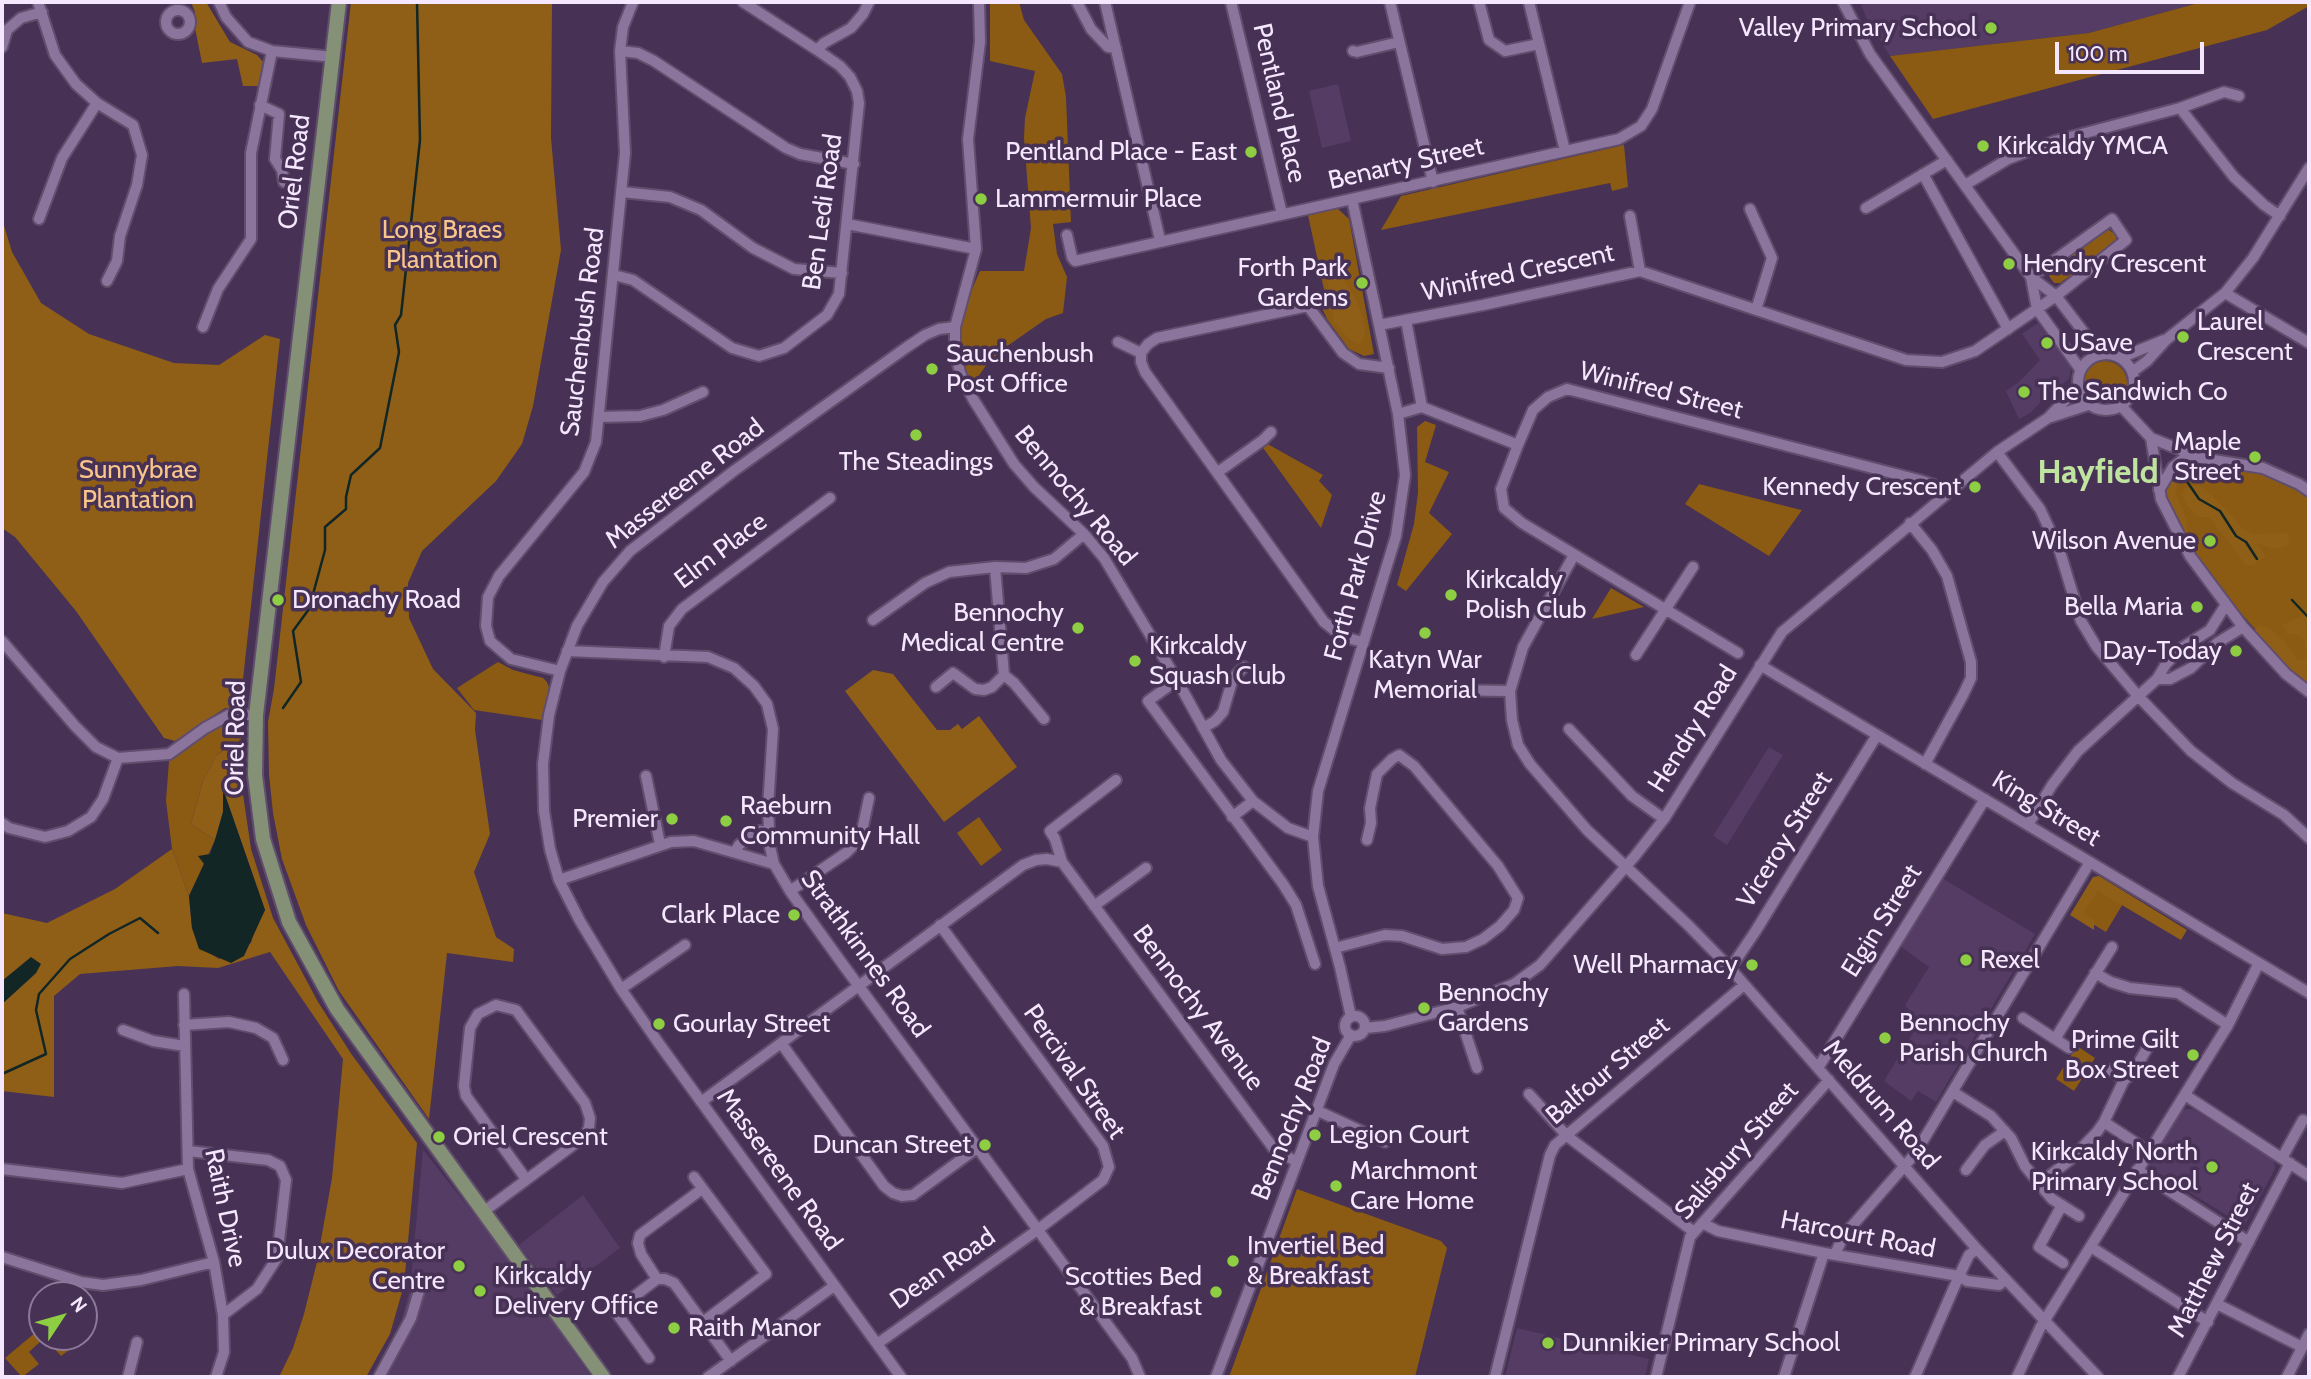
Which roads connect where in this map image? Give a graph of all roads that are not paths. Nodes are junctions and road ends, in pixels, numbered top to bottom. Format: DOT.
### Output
graph roads {
  1 [pos="219,2"];
  2 [pos="339,2"];
  3 [pos="633,2"];
  4 [pos="743,2"];
  5 [pos="869,2"];
  6 [pos="979,2"];
  7 [pos="1077,2"];
  8 [pos="1105,2"];
  9 [pos="1231,2"];
  10 [pos="1390,2"];
  11 [pos="1479,2"];
  12 [pos="1530,2"];
  13 [pos="1690,2"];
  14 [pos="1843,2"];
  15 [pos="40,7"];
  16 [pos="1399,42"];
  17 [pos="1539,44"];
  18 [pos="2,47"];
  19 [pos="1116,48"];
  20 [pos="817,50"];
  21 [pos="272,51"];
  22 [pos="620,51"];
  23 [pos="1353,51"];
  24 [pos="334,57"];
  25 [pos="2239,96"];
  26 [pos="97,103"];
  27 [pos="260,105"];
  28 [pos="2180,108"];
  29 [pos="1565,150"];
  30 [pos="1947,160"];
  31 [pos="854,164"];
  32 [pos="2309,168"];
  33 [pos="1923,174"];
  34 [pos="284,182"];
  35 [pos="1433,182"];
  36 [pos="1965,185"];
  37 [pos="2304,189"];
  38 [pos="622,192"];
  39 [pos="1352,200"];
  40 [pos="1866,208"];
  41 [pos="1750,209"];
  42 [pos="1282,214"];
  43 [pos="1630,216"];
  44 [pos="2280,216"];
  45 [pos="39,219"];
  46 [pos="847,224"];
  47 [pos="1067,235"];
  48 [pos="1160,240"];
  49 [pos="976,249"];
  50 [pos="1640,271"];
  51 [pos="842,272"];
  52 [pos="614,275"];
  53 [pos="2031,276"];
  54 [pos="107,281"];
  55 [pos="2225,293"];
  56 [pos="2056,296"];
  57 [pos="2037,309"];
  58 [pos="1756,310"];
  59 [pos="1406,320"];
  60 [pos="1379,325"];
  61 [pos="203,327"];
  62 [pos="955,327"];
  63 [pos="2008,329"];
  64 [pos="2167,339"];
  65 [pos="1118,342"];
  66 [pos="2309,344"];
  67 [pos="1141,353"];
  68 [pos="2101,355"];
  69 [pos="2120,358"];
  70 [pos="1389,368"];
  71 [pos="2080,369"];
  72 [pos="2132,372"];
  73 [pos="2078,387"];
  74 [pos="703,392"];
  75 [pos="2088,405"];
  76 [pos="2121,406"];
  77 [pos="1422,407"];
  78 [pos="1398,414"];
  79 [pos="599,417"];
  80 [pos="2048,418"];
  81 [pos="1271,432"];
  82 [pos="2151,438"];
  83 [pos="1518,444"];
  84 [pos="1997,452"];
  85 [pos="2195,456"];
  86 [pos="1218,472"];
  87 [pos="2159,491"];
  88 [pos="2309,491"];
  89 [pos="1942,496"];
  90 [pos="830,498"];
  91 [pos="1910,523"];
  92 [pos="1084,534"];
  93 [pos="1574,555"];
  94 [pos="995,567"];
  95 [pos="1693,567"];
  96 [pos="2225,606"];
  97 [pos="1666,610"];
  98 [pos="873,620"];
  99 [pos="2243,628"];
  100 [pos="2,641"];
  101 [pos="1363,642"];
  102 [pos="567,650"];
  103 [pos="1738,653"];
  104 [pos="1636,655"];
  105 [pos="664,657"];
  106 [pos="1759,665"];
  107 [pos="1244,667"];
  108 [pos="560,671"];
  109 [pos="1004,675"];
  110 [pos="2157,679"];
  111 [pos="1177,680"];
  112 [pos="936,687"];
  113 [pos="1446,690"];
  114 [pos="1510,691"];
  115 [pos="2309,691"];
  116 [pos="2138,696"];
  117 [pos="256,715"];
  118 [pos="1044,719"];
  119 [pos="1203,728"];
  120 [pos="1569,729"];
  121 [pos="1877,735"];
  122 [pos="118,758"];
  123 [pos="1925,764"];
  124 [pos="646,776"];
  125 [pos="1116,780"];
  126 [pos="869,798"];
  127 [pos="1985,799"];
  128 [pos="1253,801"];
  129 [pos="1232,817"];
  130 [pos="1664,819"];
  131 [pos="2,823"];
  132 [pos="2028,825"];
  133 [pos="768,831"];
  134 [pos="1312,837"];
  135 [pos="2309,838"];
  136 [pos="1367,840"];
  137 [pos="660,844"];
  138 [pos="735,852"];
  139 [pos="1062,862"];
  140 [pos="2090,862"];
  141 [pos="774,864"];
  142 [pos="1146,868"];
  143 [pos="1625,868"];
  144 [pos="559,880"];
  145 [pos="790,891"];
  146 [pos="1094,906"];
  147 [pos="940,925"];
  148 [pos="685,945"];
  149 [pos="2112,947"];
  150 [pos="1335,948"];
  151 [pos="2259,963"];
  152 [pos="1315,964"];
  153 [pos="1729,967"];
  154 [pos="2095,973"];
  155 [pos="1744,985"];
  156 [pos="859,986"];
  157 [pos="621,989"];
  158 [pos="2309,993"];
  159 [pos="184,994"];
  160 [pos="1457,1007"];
  161 [pos="1351,1017"];
  162 [pos="2023,1018"];
  163 [pos="184,1025"];
  164 [pos="2228,1026"];
  165 [pos="1365,1028"];
  166 [pos="123,1030"];
  167 [pos="1350,1035"];
  168 [pos="2055,1039"];
  169 [pos="781,1043"];
  170 [pos="2150,1044"];
  171 [pos="185,1046"];
  172 [pos="2069,1048"];
  173 [pos="283,1060"];
  174 [pos="1477,1068"];
  175 [pos="1818,1068"];
  176 [pos="2110,1070"];
  177 [pos="1829,1080"];
  178 [pos="2124,1080"];
  179 [pos="1953,1092"];
  180 [pos="1529,1094"];
  181 [pos="2185,1095"];
  182 [pos="701,1102"];
  183 [pos="1316,1111"];
  184 [pos="2303,1120"];
  185 [pos="2104,1122"];
  186 [pos="2006,1130"];
  187 [pos="1567,1136"];
  188 [pos="1385,1142"];
  189 [pos="2139,1145"];
  190 [pos="977,1148"];
  191 [pos="188,1151"];
  192 [pos="2286,1160"];
  193 [pos="1297,1162"];
  194 [pos="1905,1167"];
  195 [pos="2,1169"];
  196 [pos="188,1169"];
  197 [pos="1966,1170"];
  198 [pos="2137,1170"];
  199 [pos="2309,1175"];
  200 [pos="694,1177"];
  201 [pos="526,1179"];
  202 [pos="2039,1184"];
  203 [pos="702,1189"];
  204 [pos="2062,1205"];
  205 [pos="483,1212"];
  206 [pos="2079,1216"];
  207 [pos="1702,1223"];
  208 [pos="1036,1231"];
  209 [pos="1692,1234"];
  210 [pos="2249,1242"];
  211 [pos="2091,1247"];
  212 [pos="1977,1249"];
  213 [pos="1830,1254"];
  214 [pos="2,1257"];
  215 [pos="214,1262"];
  216 [pos="2063,1263"];
  217 [pos="1959,1276"];
  218 [pos="657,1279"];
  219 [pos="2005,1280"];
  220 [pos="421,1284"];
  221 [pos="834,1286"];
  222 [pos="2217,1304"];
  223 [pos="223,1315"];
  224 [pos="2044,1321"];
  225 [pos="703,1322"];
  226 [pos="2208,1322"];
  227 [pos="2309,1334"];
  228 [pos="137,1342"];
  229 [pos="877,1344"];
  230 [pos="2302,1347"];
  231 [pos="649,1358"];
  232 [pos="731,1361"];
  233 [pos="128,1377"];
  234 [pos="216,1377"];
  235 [pos="379,1377"];
  236 [pos="603,1377"];
  237 [pos="708,1377"];
  238 [pos="901,1377"];
  239 [pos="1140,1377"];
  240 [pos="1216,1377"];
  241 [pos="1495,1377"];
  242 [pos="1656,1377"];
  243 [pos="1784,1377"];
  244 [pos="1915,1377"];
  245 [pos="2017,1377"];
  246 [pos="2098,1377"];
  247 [pos="2178,1377"];
  248 [pos="2287,1377"];
  1 -- 21 [label="street"];
  2 -- 24 [label="main road, Oriel Road"];
  3 -- 22 [label="street, Sauchenbush Road"];
  4 -- 20 [label="street, Ben Ledi Road"];
  5 -- 20 [label="street"];
  6 -- 49 [label="street, Bennochy Road"];
  7 -- 19 [label="street"];
  8 -- 19 [label="street"];
  9 -- 42 [label="street, Pentland Place"];
  10 -- 16 [label="street"];
  11 -- 17 [label="street"];
  12 -- 17 [label="street"];
  13 -- 29 [label="street, Benarty Street"];
  14 -- 30 [label="street"];
  15 -- 18 [label="street"];
  15 -- 26 [label="street"];
  16 -- 23 [label="street"];
  16 -- 35 [label="street"];
  17 -- 29 [label="street"];
  19 -- 48 [label="street"];
  20 -- 31 [label="street, Ben Ledi Road"];
  21 -- 24 [label="street"];
  21 -- 27 [label="street"];
  22 -- 31 [label="street"];
  22 -- 38 [label="street, Sauchenbush Road"];
  24 -- 117 [label="main road, Oriel Road"];
  25 -- 28 [label="street"];
  26 -- 45 [label="street"];
  26 -- 54 [label="street"];
  27 -- 34 [label="street"];
  27 -- 61 [label="street"];
  28 -- 36 [label="street"];
  28 -- 44 [label="street"];
  29 -- 35 [label="street, Benarty Street"];
  30 -- 33 [label="street"];
  30 -- 36 [label="street"];
  31 -- 46 [label="street, Ben Ledi Road"];
  32 -- 37 [label="street"];
  33 -- 40 [label="street"];
  33 -- 63 [label="street"];
  35 -- 39 [label="street, Benarty Street"];
  36 -- 53 [label="street"];
  37 -- 44 [label="street"];
  38 -- 51 [label="street"];
  38 -- 52 [label="street, Sauchenbush Road"];
  39 -- 42 [label="street, Benarty Street"];
  39 -- 60 [label="street, Forth Park Drive"];
  41 -- 58 [label="street"];
  42 -- 48 [label="street, Benarty Street"];
  43 -- 50 [label="street, Winifred Crescent"];
  44 -- 55 [label="street"];
  46 -- 49 [label="street"];
  46 -- 51 [label="street, Ben Ledi Road"];
  47 -- 48 [label="street, Benarty Street"];
  49 -- 62 [label="street, Bennochy Road"];
  50 -- 58 [label="street, Winifred Crescent"];
  50 -- 59 [label="street, Winifred Crescent"];
  51 -- 52 [label="street, Ben Ledi Road"];
  52 -- 79 [label="street, Sauchenbush Road"];
  53 -- 56 [label="street"];
  53 -- 56 [label="street, Winifred Crescent"];
  53 -- 57 [label="street"];
  55 -- 64 [label="street"];
  55 -- 66 [label="street"];
  56 -- 57 [label="street, Winifred Crescent"];
  56 -- 68 [label="street"];
  57 -- 63 [label="street, Winifred Crescent"];
  57 -- 71 [label="street"];
  58 -- 63 [label="street, Winifred Crescent"];
  59 -- 60 [label="street, Winifred Crescent"];
  59 -- 77 [label="street, Winifred Crescent"];
  60 -- 70 [label="street, Forth Park Drive"];
  62 -- 92 [label="street, Bennochy Road"];
  62 -- 102 [label="street, Massereene Road"];
  64 -- 69 [label="street"];
  64 -- 72 [label="street"];
  65 -- 67 [label="street"];
  67 -- 70 [label="street"];
  67 -- 86 [label="street"];
  68 -- 69 [label="street"];
  68 -- 71 [label="street"];
  69 -- 72 [label="street"];
  70 -- 78 [label="street, Forth Park Drive"];
  71 -- 73 [label="street"];
  72 -- 76 [label="street"];
  73 -- 75 [label="street"];
  73 -- 80 [label="street, Hendry Road"];
  74 -- 79 [label="street"];
  75 -- 76 [label="street"];
  75 -- 80 [label="street, Hendry Road"];
  76 -- 82 [label="street"];
  77 -- 78 [label="street"];
  77 -- 83 [label="street"];
  78 -- 101 [label="street, Forth Park Drive"];
  79 -- 108 [label="street, Sauchenbush Road"];
  80 -- 84 [label="street, Hendry Road"];
  81 -- 86 [label="street"];
  82 -- 85 [label="street"];
  82 -- 87 [label="street"];
  83 -- 89 [label="street, Winifred Street"];
  83 -- 93 [label="street, Winifred Street"];
  84 -- 89 [label="street, Hendry Road"];
  84 -- 116 [label="street"];
  85 -- 87 [label="street"];
  85 -- 88 [label="street"];
  86 -- 101 [label="street"];
  87 -- 96 [label="street"];
  89 -- 91 [label="street, Hendry Road"];
  90 -- 105 [label="street, Elm Place"];
  91 -- 106 [label="street, Hendry Road"];
  91 -- 123 [label="street"];
  92 -- 94 [label="street"];
  92 -- 111 [label="street, Bennochy Road"];
  93 -- 97 [label="street, Winifred Street"];
  93 -- 114 [label="street"];
  94 -- 98 [label="street"];
  94 -- 109 [label="street"];
  95 -- 97 [label="street"];
  96 -- 99 [label="street"];
  96 -- 110 [label="street"];
  97 -- 103 [label="street, Winifred Street"];
  97 -- 104 [label="street"];
  99 -- 110 [label="street"];
  99 -- 115 [label="street"];
  100 -- 122 [label="street"];
  101 -- 134 [label="street, Forth Park Drive"];
  102 -- 105 [label="street, Strathkinnes Road"];
  102 -- 108 [label="street, Massereene Road"];
  105 -- 133 [label="street, Strathkinnes Road"];
  106 -- 121 [label="street, King Street"];
  106 -- 130 [label="street, Hendry Road"];
  107 -- 119 [label="street"];
  108 -- 144 [label="street, Massereene Road"];
  109 -- 112 [label="street"];
  109 -- 118 [label="street"];
  110 -- 116 [label="street"];
  111 -- 119 [label="street, Bennochy Road"];
  111 -- 129 [label="street"];
  113 -- 114 [label="street"];
  114 -- 143 [label="street, Meldrum Road"];
  116 -- 132 [label="street"];
  116 -- 135 [label="street"];
  117 -- 122 [label="street"];
  117 -- 205 [label="main road, Oriel Road"];
  119 -- 128 [label="street, Bennochy Road"];
  120 -- 130 [label="street"];
  121 -- 123 [label="street, King Street"];
  121 -- 153 [label="street, Viceroy Street"];
  122 -- 131 [label="street"];
  123 -- 127 [label="street, King Street"];
  124 -- 137 [label="street"];
  125 -- 139 [label="street, Bennochy Avenue"];
  126 -- 145 [label="street"];
  127 -- 132 [label="street, King Street"];
  127 -- 175 [label="street, Elgin Street"];
  128 -- 129 [label="street"];
  128 -- 134 [label="street, Bennochy Road"];
  129 -- 152 [label="street"];
  130 -- 143 [label="street, Hendry Road"];
  132 -- 140 [label="street, King Street"];
  133 -- 138 [label="street"];
  133 -- 141 [label="street, Strathkinnes Road"];
  134 -- 150 [label="street, Bennochy Road"];
  136 -- 150 [label="street"];
  137 -- 138 [label="street"];
  137 -- 144 [label="street"];
  138 -- 141 [label="street"];
  139 -- 146 [label="street, Bennochy Avenue"];
  139 -- 147 [label="street"];
  140 -- 151 [label="street, King Street"];
  140 -- 179 [label="street"];
  141 -- 145 [label="street, Strathkinnes Road"];
  142 -- 146 [label="street"];
  143 -- 153 [label="street, Meldrum Road"];
  143 -- 160 [label="street, Hendry Road"];
  144 -- 157 [label="street, Massereene Road"];
  145 -- 156 [label="street, Strathkinnes Road"];
  146 -- 193 [label="street, Bennochy Avenue"];
  147 -- 156 [label="street"];
  147 -- 208 [label="street, Percival Street"];
  148 -- 157 [label="street"];
  149 -- 154 [label="street"];
  150 -- 161 [label="street, Bennochy Road"];
  151 -- 158 [label="street, King Street"];
  151 -- 164 [label="street"];
  153 -- 155 [label="street, Meldrum Road"];
  154 -- 164 [label="street"];
  154 -- 168 [label="street"];
  155 -- 175 [label="street, Meldrum Road"];
  155 -- 187 [label="street, Balfour Street"];
  156 -- 169 [label="street"];
  156 -- 190 [label="street, Strathkinnes Road"];
  157 -- 182 [label="street, Massereene Road"];
  159 -- 163 [label="street, Raith Drive"];
  160 -- 165 [label="street, Hendry Road"];
  160 -- 174 [label="street"];
  161 -- 165 [label="street"];
  161 -- 167 [label="street"];
  162 -- 168 [label="street"];
  163 -- 171 [label="street, Raith Drive"];
  163 -- 173 [label="street"];
  164 -- 181 [label="street"];
  165 -- 167 [label="street"];
  166 -- 171 [label="street"];
  167 -- 183 [label="street, Bennochy Road"];
  168 -- 172 [label="street"];
  169 -- 182 [label="street"];
  169 -- 190 [label="street"];
  170 -- 178 [label="street"];
  171 -- 191 [label="street, Raith Drive"];
  175 -- 177 [label="street, Meldrum Road"];
  176 -- 178 [label="street"];
  177 -- 194 [label="street, Meldrum Road"];
  177 -- 207 [label="street, Salisbury Street"];
  178 -- 185 [label="street"];
  179 -- 186 [label="street"];
  179 -- 194 [label="street"];
  180 -- 187 [label="street"];
  181 -- 192 [label="street"];
  181 -- 198 [label="street"];
  182 -- 221 [label="street, Massereene Road"];
  183 -- 188 [label="street"];
  183 -- 193 [label="street, Bennochy Road"];
  184 -- 192 [label="street, Matthew Street"];
  185 -- 189 [label="street"];
  185 -- 202 [label="street"];
  186 -- 197 [label="street"];
  186 -- 202 [label="street"];
  187 -- 209 [label="street"];
  187 -- 241 [label="street, Balfour Street"];
  190 -- 208 [label="street, Strathkinnes Road"];
  191 -- 196 [label="street, Raith Drive"];
  191 -- 223 [label="street"];
  192 -- 199 [label="street"];
  192 -- 210 [label="street, Matthew Street"];
  193 -- 240 [label="street, Bennochy Road"];
  194 -- 212 [label="street, Meldrum Road"];
  194 -- 213 [label="street"];
  195 -- 196 [label="street"];
  196 -- 215 [label="street, Raith Drive"];
  198 -- 210 [label="street"];
  198 -- 211 [label="street"];
  200 -- 203 [label="street"];
  201 -- 201 [label="street"];
  201 -- 205 [label="street"];
  202 -- 204 [label="street"];
  203 -- 218 [label="street"];
  203 -- 225 [label="street"];
  204 -- 206 [label="street"];
  204 -- 216 [label="street"];
  205 -- 236 [label="main road, Oriel Road"];
  207 -- 209 [label="street, Salisbury Street"];
  207 -- 213 [label="street, Harcourt Road"];
  208 -- 229 [label="street, Dean Road"];
  208 -- 239 [label="street, Strathkinnes Road"];
  209 -- 242 [label="street, Salisbury Street"];
  210 -- 222 [label="street, Matthew Street"];
  211 -- 224 [label="street"];
  211 -- 226 [label="street"];
  212 -- 217 [label="street"];
  212 -- 219 [label="street, Meldrum Road"];
  213 -- 217 [label="street, Harcourt Road"];
  213 -- 243 [label="street"];
  214 -- 215 [label="street"];
  215 -- 223 [label="street, Raith Drive"];
  217 -- 219 [label="street, Harcourt Road"];
  217 -- 244 [label="street"];
  218 -- 225 [label="street"];
  218 -- 231 [label="street"];
  219 -- 224 [label="street, Meldrum Road"];
  220 -- 235 [label="street"];
  221 -- 229 [label="street, Massereene Road"];
  221 -- 232 [label="street"];
  222 -- 226 [label="street, Matthew Street"];
  222 -- 230 [label="street"];
  223 -- 234 [label="street, Raith Drive"];
  224 -- 245 [label="street"];
  224 -- 246 [label="street, Meldrum Road"];
  225 -- 232 [label="street"];
  226 -- 247 [label="street, Matthew Street"];
  227 -- 230 [label="street"];
  228 -- 233 [label="street"];
  229 -- 238 [label="street, Massereene Road"];
  230 -- 248 [label="street"];
  232 -- 237 [label="street"];
}
